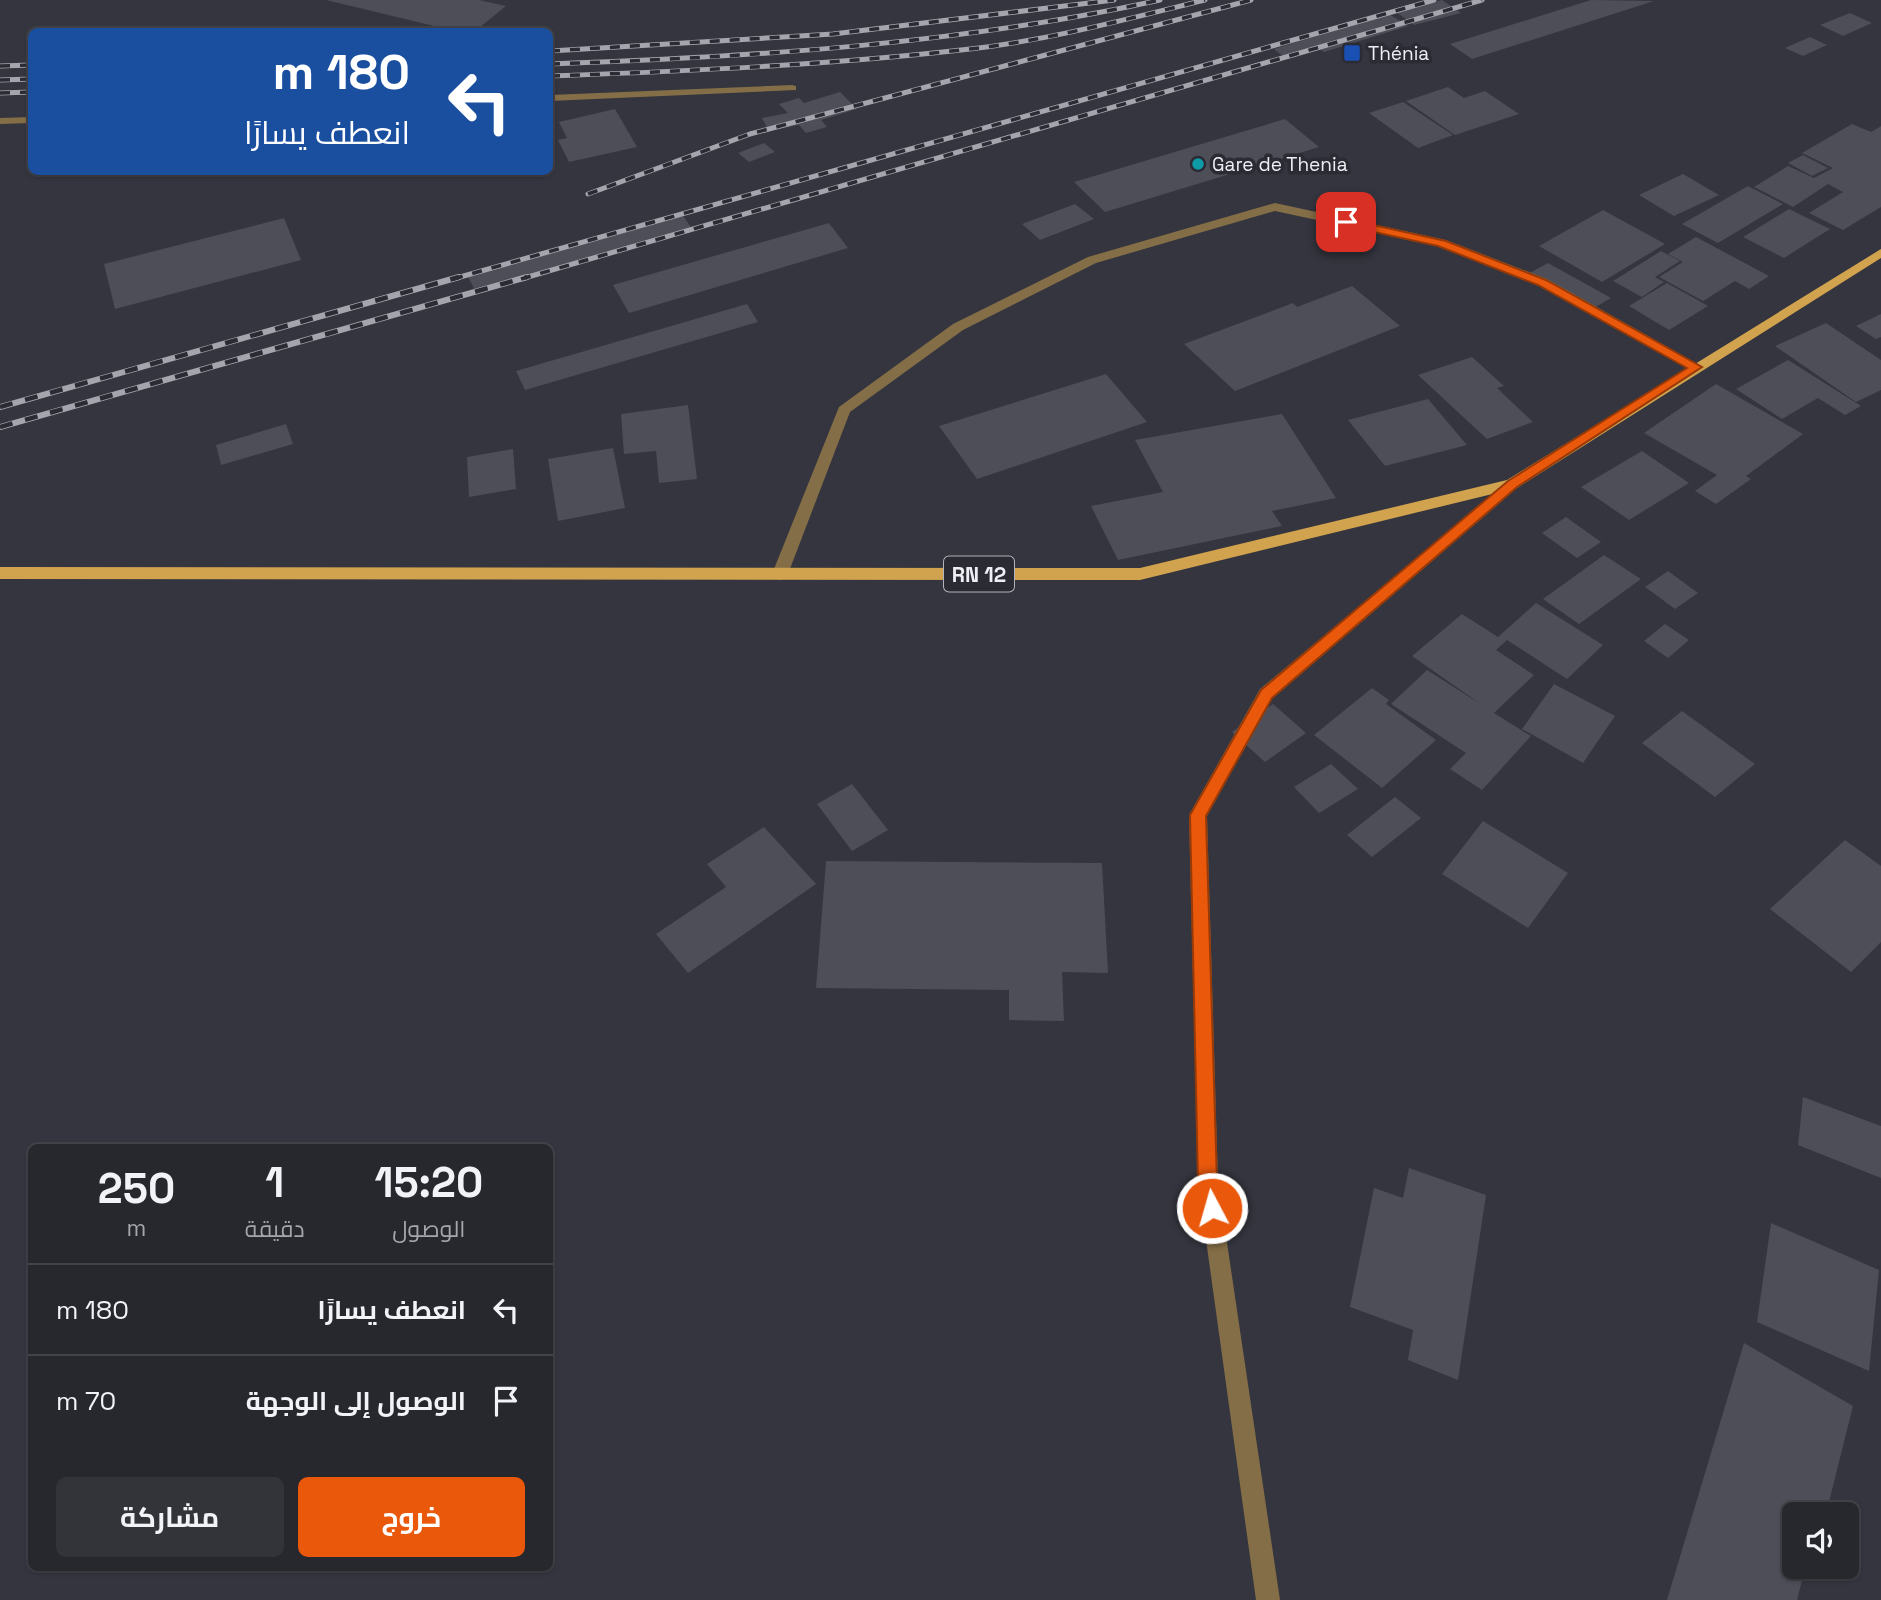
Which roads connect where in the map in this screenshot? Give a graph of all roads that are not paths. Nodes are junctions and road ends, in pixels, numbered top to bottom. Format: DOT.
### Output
graph roads {
  1 [pos="792,88"];
  2 [pos="553,98"];
  3 [pos="28,120"];
  4 [pos="0,121"];
  5 [pos="1881,253"];
  6 [pos="1696,367"];
  7 [pos="1513,484"];
  8 [pos="0,573"];
  9 [pos="780,574"];
  10 [pos="1269,1600"];
  1 -- 2 [label="street"];
  3 -- 4 [label="street"];
  5 -- 6 [label="main road, RN 12"];
  6 -- 7 [label="main road, RN 12"];
  6 -- 9 [label="street"];
  7 -- 9 [label="main road, RN 12"];
  7 -- 10 [label="street"];
  8 -- 9 [label="main road, RN 12"];
}
